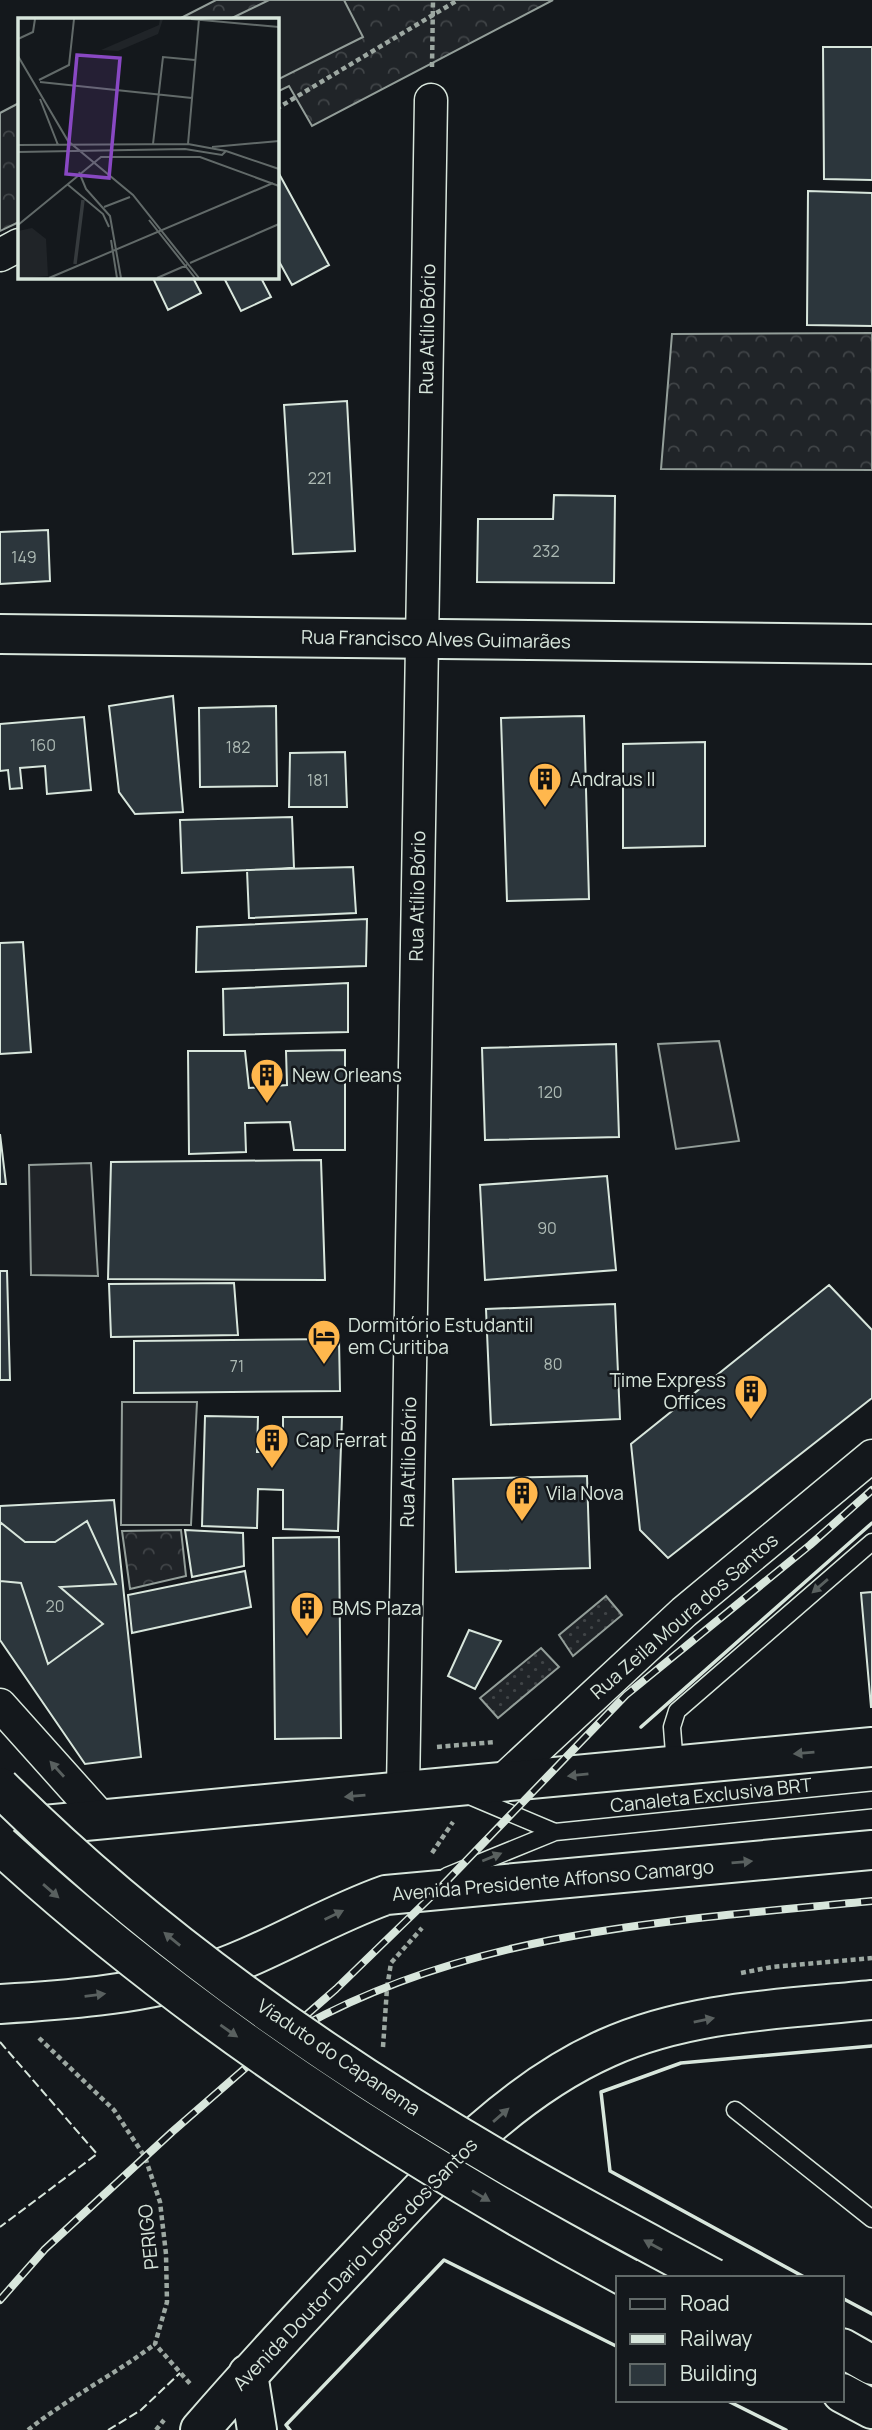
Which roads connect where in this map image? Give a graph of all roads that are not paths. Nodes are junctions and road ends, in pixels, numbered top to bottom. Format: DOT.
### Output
graph roads {
  1 [pos="431,100"];
  2 [pos="18,245"];
  3 [pos="0,255"];
  4 [pos="0,634"];
  5 [pos="422,639"];
  6 [pos="872,644"];
  7 [pos="872,1456"];
  8 [pos="872,1542"];
  9 [pos="0,1704"];
  10 [pos="872,1747"];
  11 [pos="675,1766"];
  12 [pos="500,1782"];
  13 [pos="0,1787"];
  14 [pos="448,1787"];
  15 [pos="402,1791"];
  16 [pos="872,1800"];
  17 [pos="103,1820"];
  18 [pos="0,1829"];
  19 [pos="555,1832"];
  20 [pos="0,1845"];
  21 [pos="872,1850"];
  22 [pos="417,1907"];
  23 [pos="872,2000"];
  24 [pos="0,2004"];
  25 [pos="735,2110"];
  26 [pos="872,2219"];
  27 [pos="624,2276"];
  28 [pos="709,2276"];
  29 [pos="844,2349"];
  30 [pos="872,2364"];
  31 [pos="248,2374"];
  32 [pos="844,2394"];
  33 [pos="872,2409"];
  34 [pos="200,2430"];
  35 [pos="257,2430"];
  1 -- 5 [label="street, Rua Atílio Bório"];
  2 -- 3 [label="street"];
  4 -- 5 [label="main road, Rua Francisco Alves Guimarães"];
  5 -- 6 [label="main road, Rua Francisco Alves Guimarães"];
  5 -- 15 [label="street, Rua Atílio Bório"];
  7 -- 12 [label="street, Rua Zeila Moura dos Santos"];
  8 -- 11 [label="lane, one-way"];
  17 -- 9 [label="street, one-way"];
  10 -- 11 [label="main road, one-way"];
  11 -- 12 [label="main road, one-way"];
  12 -- 14 [label="main road"];
  28 -- 13 [label="main road, Viaduto do Capanema, one-way, bridge"];
  14 -- 15 [label="main road"];
  14 -- 19 [label="lane, Canaleta Exclusiva BRT"];
  15 -- 17 [label="main road, one-way"];
  16 -- 19 [label="lane, Canaleta Exclusiva BRT"];
  17 -- 18 [label="main road"];
  22 -- 19 [label="lane, Canaleta Exclusiva BRT, one-way"];
  20 -- 27 [label="main road, Viaduto do Capanema, one-way, bridge"];
  22 -- 21 [label="main road, Avenida Presidente Affonso Camargo, one-way"];
  24 -- 22 [label="main road, Avenida Presidente Affonso Camargo, one-way"];
  31 -- 23 [label="main road, Avenida Doutor Dario Lopes dos Santos, one-way"];
  25 -- 26 [label="lane"];
  29 -- 30 [label="main road"];
  31 -- 34 [label="main road, Avenida Doutor Dario Lopes dos Santos"];
  31 -- 35 [label="main road"];
  32 -- 33 [label="main road"];
}
